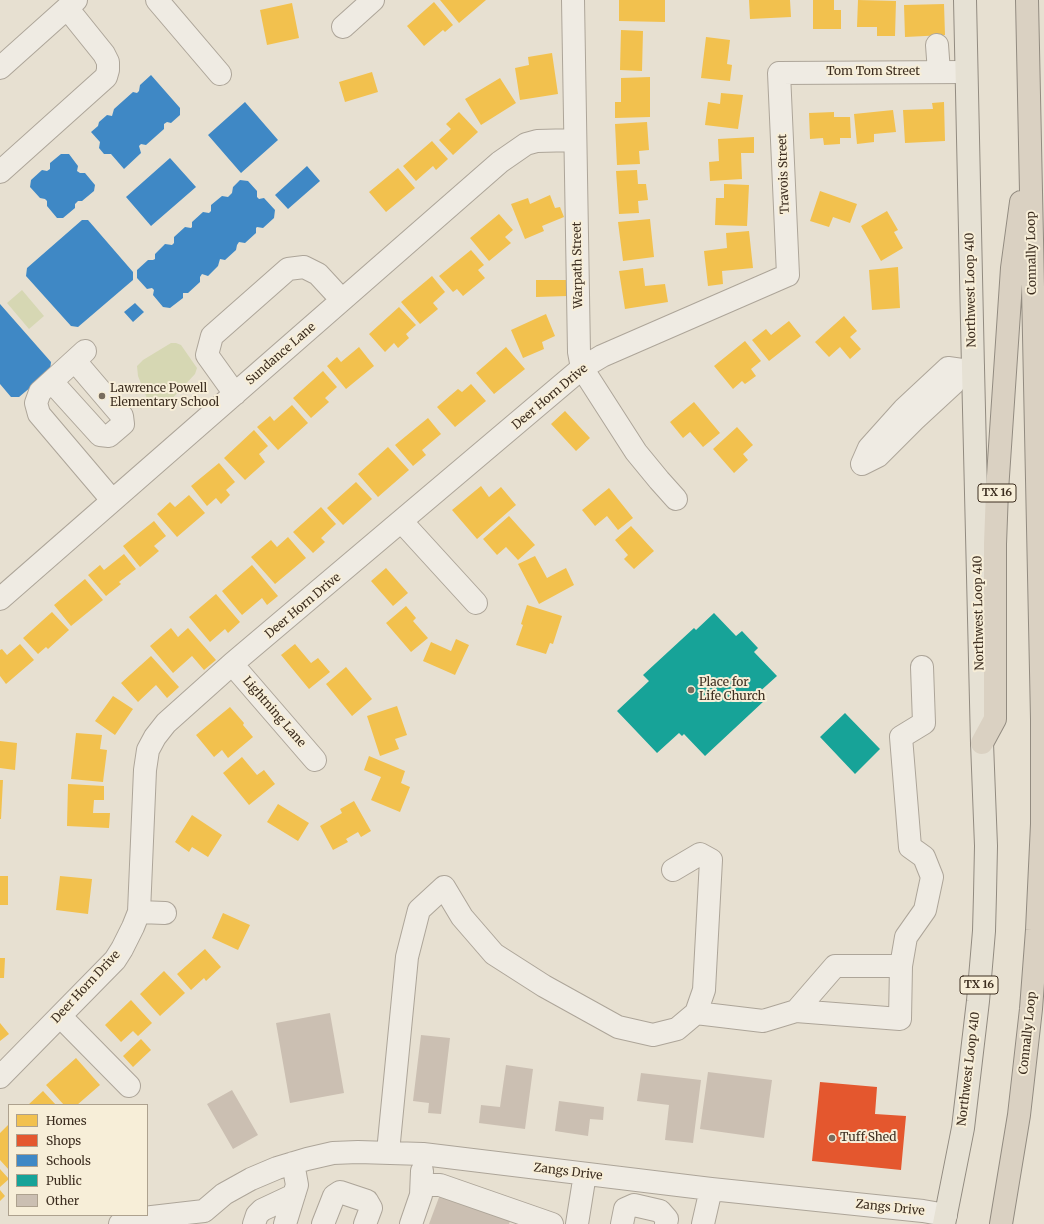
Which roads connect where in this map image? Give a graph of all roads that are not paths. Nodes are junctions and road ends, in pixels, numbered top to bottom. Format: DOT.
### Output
graph roads {
  1 [pos="157,0"];
  2 [pos="374,0"];
  3 [pos="573,0"];
  4 [pos="965,0"];
  5 [pos="1027,0"];
  6 [pos="72,4"];
  7 [pos="343,27"];
  8 [pos="937,45"];
  9 [pos="0,68"];
  10 [pos="939,72"];
  11 [pos="966,72"];
  12 [pos="779,73"];
  13 [pos="220,74"];
  14 [pos="1030,136"];
  15 [pos="575,140"];
  16 [pos="0,172"];
  17 [pos="796,277"];
  18 [pos="342,300"];
  19 [pos="582,368"];
  20 [pos="967,369"];
  21 [pos="52,382"];
  22 [pos="235,394"];
  23 [pos="676,499"];
  24 [pos="112,500"];
  25 [pos="402,522"];
  26 [pos="1,595"];
  27 [pos="476,603"];
  28 [pos="232,664"];
  29 [pos="922,667"];
  30 [pos="982,743"];
  31 [pos="315,760"];
  32 [pos="674,870"];
  33 [pos="139,912"];
  34 [pos="165,913"];
  35 [pos="901,966"];
  36 [pos="796,1011"];
  37 [pos="696,1013"];
  38 [pos="60,1016"];
  39 [pos="0,1077"];
  40 [pos="129,1086"];
  41 [pos="388,1152"];
  42 [pos="423,1154"];
  43 [pos="293,1163"];
  44 [pos="585,1174"];
  45 [pos="422,1185"];
  46 [pos="711,1189"];
  47 [pos="294,1195"];
  48 [pos="203,1218"];
  49 [pos="945,1219"];
  50 [pos="120,1224"];
  51 [pos="254,1224"];
  52 [pos="285,1224"];
  53 [pos="323,1224"];
  54 [pos="365,1224"];
  55 [pos="411,1224"];
  56 [pos="552,1224"];
  57 [pos="577,1224"];
  58 [pos="622,1224"];
  59 [pos="666,1224"];
  60 [pos="704,1224"];
  61 [pos="1001,1224"];
  1 -- 13 [label="street"];
  2 -- 7 [label="street"];
  3 -- 15 [label="street, Warpath Street"];
  4 -- 11 [label="main road, Northwest Loop 410"];
  5 -- 14 [label="highway, Connally Loop"];
  6 -- 9 [label="street"];
  6 -- 16 [label="street"];
  8 -- 10 [label="street"];
  10 -- 11 [label="street, Tom Tom Street"];
  10 -- 12 [label="street, Tom Tom Street"];
  11 -- 20 [label="main road, Northwest Loop 410"];
  12 -- 17 [label="street, Travois Street"];
  14 -- 30 [label="highway, TX 16"];
  14 -- 61 [label="highway, Connally Loop"];
  15 -- 18 [label="street, Sundance Lane"];
  15 -- 19 [label="street, Warpath Street"];
  17 -- 19 [label="street, Deer Horn Drive"];
  18 -- 22 [label="street, Sundance Lane"];
  18 -- 22 [label="street"];
  19 -- 23 [label="street, Warpath Street"];
  19 -- 25 [label="street, Deer Horn Drive"];
  20 -- 20 [label="street"];
  20 -- 30 [label="main road, Northwest Loop 410"];
  21 -- 21 [label="street"];
  21 -- 24 [label="street"];
  22 -- 24 [label="street, Sundance Lane"];
  24 -- 26 [label="street, Sundance Lane"];
  25 -- 27 [label="street"];
  25 -- 28 [label="street, Deer Horn Drive"];
  28 -- 31 [label="street, Lightning Lane"];
  28 -- 33 [label="street, Deer Horn Drive"];
  29 -- 35 [label="street"];
  30 -- 49 [label="main road, Northwest Loop 410 / TX 16"];
  32 -- 37 [label="street"];
  33 -- 34 [label="street"];
  33 -- 38 [label="street, Deer Horn Drive"];
  35 -- 36 [label="street"];
  35 -- 36 [label="street"];
  36 -- 37 [label="street"];
  37 -- 41 [label="street"];
  38 -- 39 [label="street, Deer Horn Drive"];
  38 -- 40 [label="street"];
  41 -- 42 [label="street, Zangs Drive"];
  41 -- 43 [label="street, Zangs Drive"];
  42 -- 44 [label="street, Zangs Drive"];
  42 -- 45 [label="street"];
  43 -- 47 [label="street"];
  43 -- 48 [label="street, Zangs Drive"];
  44 -- 46 [label="street, Zangs Drive"];
  44 -- 57 [label="street"];
  45 -- 55 [label="street"];
  45 -- 56 [label="street"];
  46 -- 49 [label="street, Zangs Drive"];
  46 -- 60 [label="street"];
  47 -- 51 [label="street"];
  47 -- 52 [label="street"];
  48 -- 50 [label="street"];
  53 -- 54 [label="street"];
  58 -- 59 [label="street"];
}
